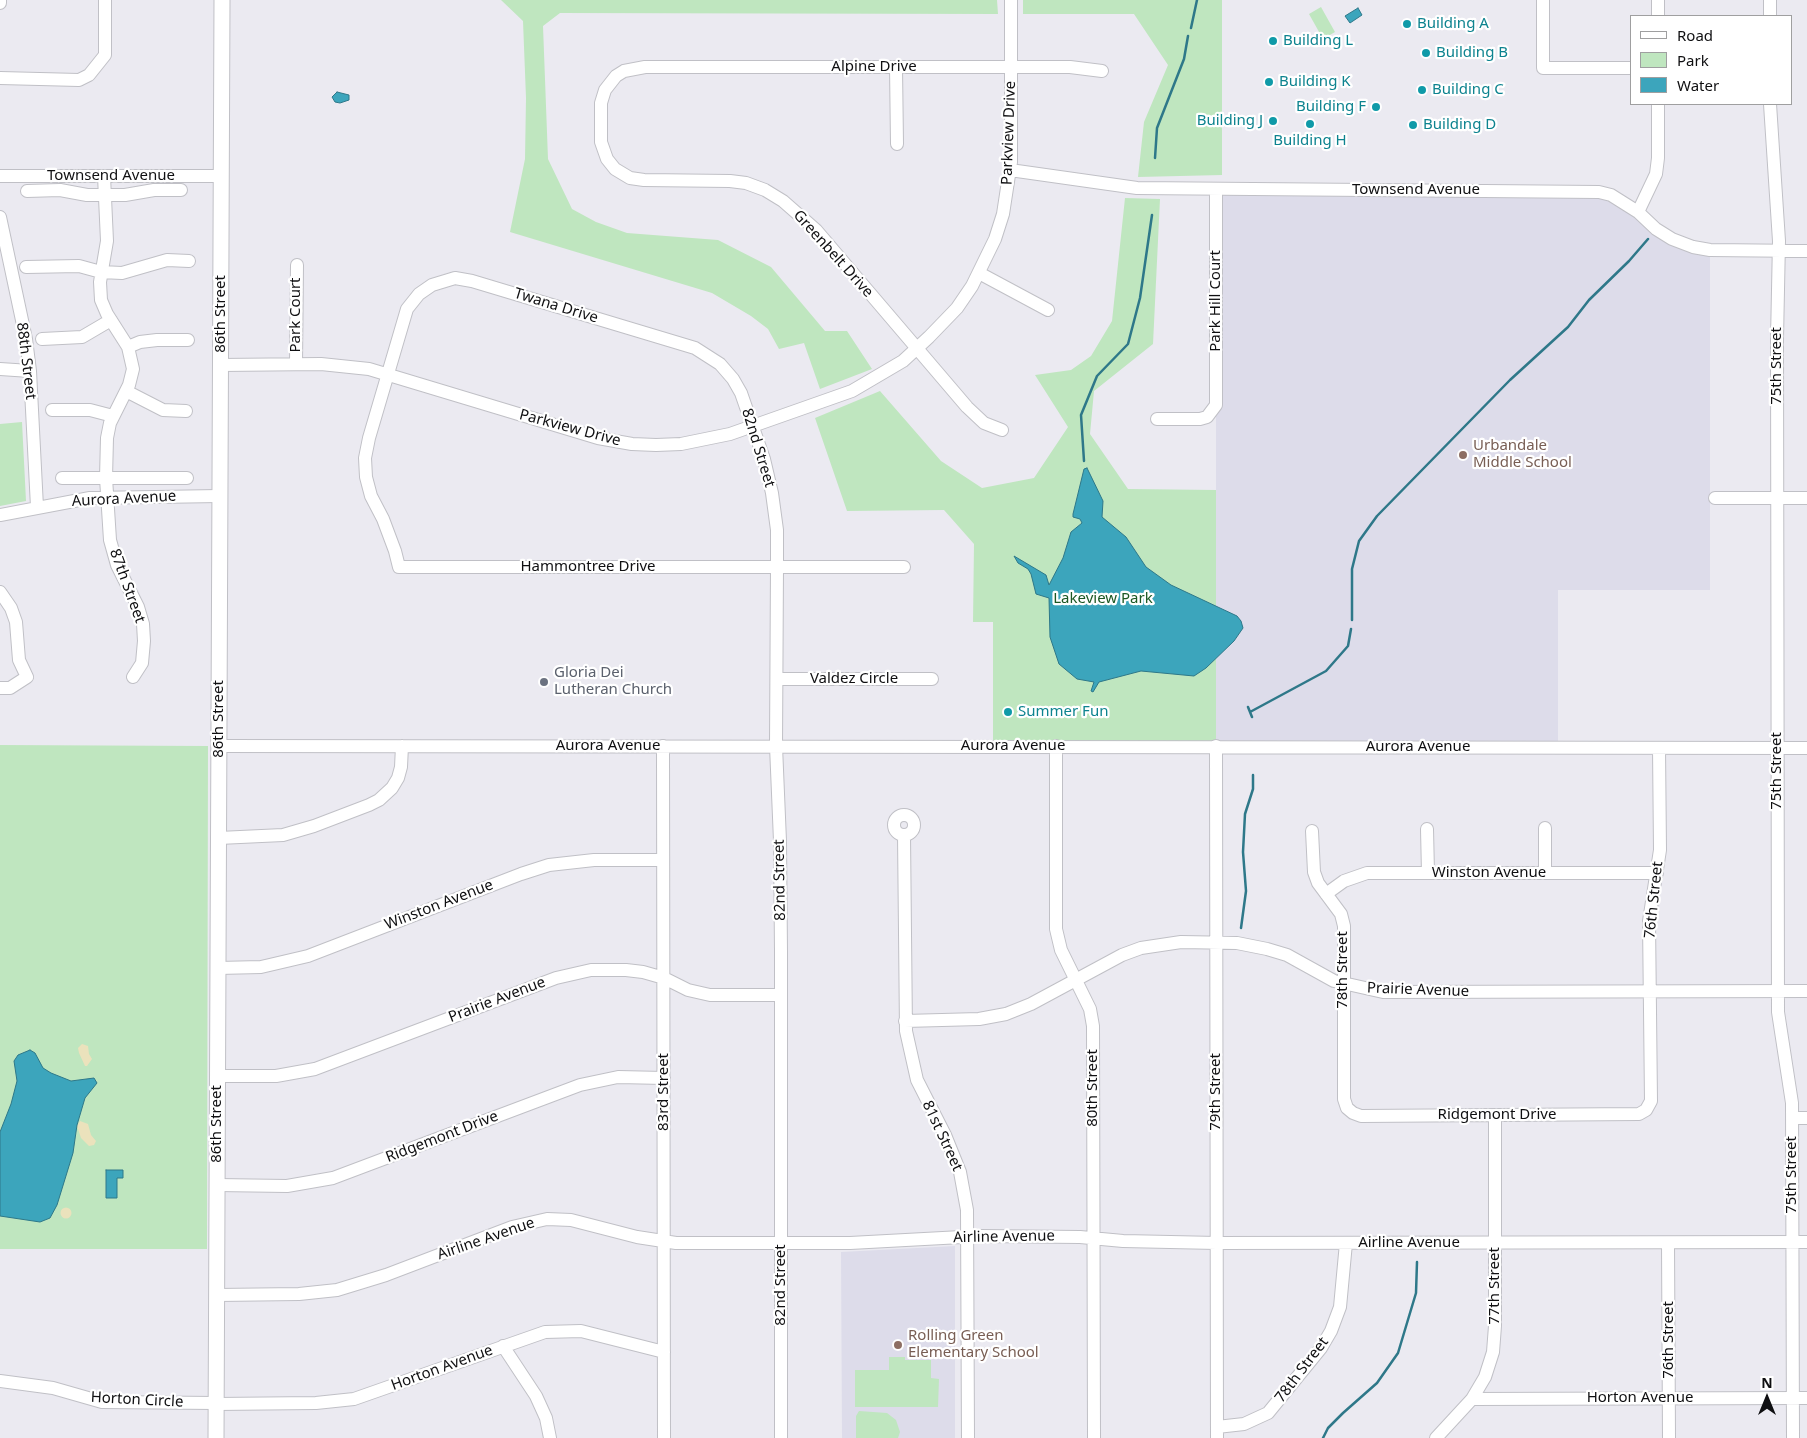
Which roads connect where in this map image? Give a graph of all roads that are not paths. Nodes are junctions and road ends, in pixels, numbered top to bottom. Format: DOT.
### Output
graph roads {
  1 [pos="106,0"];
  2 [pos="222,0"];
  3 [pos="1011,0"];
  4 [pos="1543,0"];
  5 [pos="1658,0"];
  6 [pos="1770,0"];
  7 [pos="1658,15"];
  8 [pos="1770,15"];
  9 [pos="896,67"];
  10 [pos="1010,67"];
  11 [pos="1630,68"];
  12 [pos="1102,71"];
  13 [pos="0,78"];
  14 [pos="1658,105"];
  15 [pos="1770,105"];
  16 [pos="897,144"];
  17 [pos="1010,170"];
  18 [pos="0,176"];
  19 [pos="104,176"];
  20 [pos="221,176"];
  21 [pos="644,180"];
  22 [pos="1216,189"];
  23 [pos="27,190"];
  24 [pos="181,190"];
  25 [pos="105,195"];
  26 [pos="1638,212"];
  27 [pos="0,216"];
  28 [pos="1779,251"];
  29 [pos="1807,251"];
  30 [pos="189,261"];
  31 [pos="297,266"];
  32 [pos="26,267"];
  33 [pos="102,272"];
  34 [pos="979,273"];
  35 [pos="1048,310"];
  36 [pos="111,320"];
  37 [pos="42,339"];
  38 [pos="188,340"];
  39 [pos="128,347"];
  40 [pos="696,348"];
  41 [pos="917,349"];
  42 [pos="296,364"];
  43 [pos="220,365"];
  44 [pos="0,369"];
  45 [pos="30,371"];
  46 [pos="388,374"];
  47 [pos="126,391"];
  48 [pos="52,410"];
  49 [pos="186,411"];
  50 [pos="113,416"];
  51 [pos="1158,419"];
  52 [pos="752,426"];
  53 [pos="1002,430"];
  54 [pos="62,478"];
  55 [pos="106,478"];
  56 [pos="187,478"];
  57 [pos="220,496"];
  58 [pos="106,497"];
  59 [pos="1715,498"];
  60 [pos="1777,498"];
  61 [pos="1807,498"];
  62 [pos="37,507"];
  63 [pos="0,515"];
  64 [pos="777,567"];
  65 [pos="904,567"];
  66 [pos="0,592"];
  67 [pos="133,677"];
  68 [pos="776,679"];
  69 [pos="932,679"];
  70 [pos="0,688"];
  71 [pos="219,746"];
  72 [pos="402,746"];
  73 [pos="663,746"];
  74 [pos="776,746"];
  75 [pos="1056,746"];
  76 [pos="1216,746"];
  77 [pos="1659,748"];
  78 [pos="1777,748"];
  79 [pos="1807,748"];
  80 [pos="1545,828"];
  81 [pos="1427,829"];
  82 [pos="1312,831"];
  83 [pos="904,835"];
  84 [pos="218,838"];
  85 [pos="664,860"];
  86 [pos="1428,873"];
  87 [pos="1545,873"];
  88 [pos="1657,873"];
  89 [pos="1326,894"];
  90 [pos="1216,943"];
  91 [pos="218,968"];
  92 [pos="664,978"];
  93 [pos="1076,978"];
  94 [pos="1344,984"];
  95 [pos="1650,991"];
  96 [pos="1778,991"];
  97 [pos="1807,991"];
  98 [pos="781,995"];
  99 [pos="905,1021"];
  100 [pos="218,1076"];
  101 [pos="664,1078"];
  102 [pos="1350,1110"];
  103 [pos="1646,1110"];
  104 [pos="1495,1115"];
  105 [pos="1792,1118"];
  106 [pos="1807,1118"];
  107 [pos="217,1185"];
  108 [pos="967,1236"];
  109 [pos="1092,1238"];
  110 [pos="664,1242"];
  111 [pos="1668,1242"];
  112 [pos="1792,1242"];
  113 [pos="1807,1242"];
  114 [pos="781,1243"];
  115 [pos="1216,1243"];
  116 [pos="1346,1243"];
  117 [pos="1495,1243"];
  118 [pos="217,1295"];
  119 [pos="503,1346"];
  120 [pos="664,1352"];
  121 [pos="0,1381"];
  122 [pos="1669,1398"];
  123 [pos="1793,1398"];
  124 [pos="1807,1398"];
  125 [pos="1472,1399"];
  126 [pos="216,1403"];
  127 [pos="1217,1433"];
  128 [pos="216,1438"];
  129 [pos="550,1438"];
  130 [pos="664,1438"];
  131 [pos="781,1438"];
  132 [pos="968,1438"];
  133 [pos="1094,1438"];
  134 [pos="1436,1438"];
  135 [pos="1669,1438"];
  136 [pos="1793,1438"];
  1 -- 13 [label="street"];
  2 -- 20 [label="main road, 86th Street"];
  3 -- 10 [label="street, Parkview Drive"];
  4 -- 11 [label="street"];
  5 -- 7 [label="street"];
  6 -- 8 [label="street"];
  9 -- 10 [label="street, Alpine Drive"];
  9 -- 16 [label="street"];
  9 -- 21 [label="street, Alpine Drive"];
  10 -- 12 [label="street, Alpine Drive"];
  10 -- 17 [label="street, Parkview Drive"];
  14 -- 26 [label="street"];
  15 -- 28 [label="street, 75th Street"];
  17 -- 22 [label="street, Townsend Avenue"];
  17 -- 34 [label="street, Parkview Drive"];
  18 -- 19 [label="street, Townsend Avenue"];
  19 -- 20 [label="street, Townsend Avenue"];
  19 -- 25 [label="street, 87th Street"];
  20 -- 43 [label="main road, 86th Street"];
  21 -- 41 [label="street, Greenbelt Drive"];
  22 -- 26 [label="street, Townsend Avenue"];
  22 -- 51 [label="street, Park Hill Court"];
  23 -- 25 [label="street"];
  24 -- 25 [label="street"];
  25 -- 33 [label="street, 87th Street"];
  26 -- 28 [label="street, Townsend Avenue"];
  27 -- 45 [label="street, 88th Street"];
  28 -- 29 [label="street, Townsend Avenue"];
  28 -- 60 [label="street, 75th Street"];
  30 -- 33 [label="street"];
  31 -- 42 [label="street, Park Court"];
  32 -- 33 [label="street"];
  33 -- 36 [label="street, 87th Street"];
  34 -- 35 [label="street"];
  34 -- 41 [label="street, Parkview Drive"];
  36 -- 37 [label="street"];
  36 -- 39 [label="street, 87th Street"];
  38 -- 39 [label="street"];
  39 -- 47 [label="street, 87th Street"];
  40 -- 46 [label="street, Twana Drive"];
  40 -- 52 [label="street, 82nd Street"];
  41 -- 52 [label="street, Parkview Drive"];
  41 -- 53 [label="street, Greenbelt Drive"];
  42 -- 43 [label="street, Parkview Drive"];
  42 -- 46 [label="street, Parkview Drive"];
  43 -- 57 [label="main road, 86th Street"];
  44 -- 45 [label="street"];
  45 -- 62 [label="street, 88th Street"];
  46 -- 52 [label="street, Parkview Drive"];
  46 -- 64 [label="street, Hammontree Drive"];
  47 -- 49 [label="street"];
  47 -- 50 [label="street, 87th Street"];
  48 -- 50 [label="street"];
  50 -- 55 [label="street, 87th Street"];
  52 -- 64 [label="street, 82nd Street"];
  54 -- 55 [label="street"];
  55 -- 56 [label="street"];
  55 -- 58 [label="street, 87th Street"];
  57 -- 58 [label="street, Aurora Avenue"];
  57 -- 71 [label="main road, 86th Street"];
  58 -- 62 [label="street, Aurora Avenue"];
  58 -- 67 [label="street, 87th Street"];
  59 -- 60 [label="street"];
  60 -- 61 [label="street"];
  60 -- 78 [label="street, 75th Street"];
  62 -- 63 [label="street, Aurora Avenue"];
  64 -- 65 [label="street, Hammontree Drive"];
  64 -- 68 [label="street, 82nd Street"];
  66 -- 70 [label="street"];
  68 -- 69 [label="street, Valdez Circle"];
  68 -- 74 [label="street, 82nd Street"];
  71 -- 72 [label="street, Aurora Avenue"];
  71 -- 84 [label="main road, 86th Street"];
  72 -- 73 [label="street, Aurora Avenue"];
  72 -- 84 [label="street"];
  73 -- 74 [label="street, Aurora Avenue"];
  73 -- 85 [label="street, 83rd Street"];
  74 -- 75 [label="street, Aurora Avenue"];
  74 -- 98 [label="street, 82nd Street"];
  75 -- 76 [label="street, Aurora Avenue"];
  75 -- 93 [label="street, 80th Street"];
  76 -- 77 [label="street, Aurora Avenue"];
  76 -- 90 [label="street, 79th Street"];
  77 -- 78 [label="street, Aurora Avenue"];
  77 -- 88 [label="street, 76th Street"];
  78 -- 79 [label="street, Aurora Avenue"];
  78 -- 96 [label="street, 75th Street"];
  80 -- 87 [label="street"];
  81 -- 86 [label="street"];
  82 -- 89 [label="street, 78th Street"];
  83 -- 99 [label="street, 81st Street"];
  84 -- 91 [label="main road, 86th Street"];
  85 -- 91 [label="street, Winston Avenue"];
  85 -- 92 [label="street, 83rd Street"];
  86 -- 87 [label="street, Winston Avenue"];
  86 -- 89 [label="street, Winston Avenue"];
  87 -- 88 [label="street, Winston Avenue"];
  88 -- 95 [label="street, 76th Street"];
  89 -- 94 [label="street, 78th Street"];
  90 -- 93 [label="street, Prairie Avenue"];
  90 -- 94 [label="street, Prairie Avenue"];
  90 -- 115 [label="street, 79th Street"];
  91 -- 100 [label="main road, 86th Street"];
  92 -- 98 [label="street, Prairie Avenue"];
  92 -- 100 [label="street, Prairie Avenue"];
  92 -- 101 [label="street, 83rd Street"];
  93 -- 99 [label="street, Prairie Avenue"];
  93 -- 109 [label="street, 80th Street"];
  94 -- 95 [label="street, Prairie Avenue"];
  94 -- 102 [label="street, 78th Street"];
  95 -- 96 [label="street, Prairie Avenue"];
  95 -- 103 [label="street, 76th Street"];
  96 -- 97 [label="street, Prairie Avenue"];
  96 -- 105 [label="street, 75th Street"];
  98 -- 114 [label="street, 82nd Street"];
  99 -- 108 [label="street, 81st Street"];
  100 -- 107 [label="main road, 86th Street"];
  101 -- 107 [label="street, Ridgemont Drive"];
  101 -- 110 [label="street, 83rd Street"];
  102 -- 104 [label="street, Ridgemont Drive"];
  103 -- 104 [label="street, Ridgemont Drive"];
  104 -- 117 [label="street, 77th Street"];
  105 -- 106 [label="street"];
  105 -- 112 [label="street, 75th Street"];
  107 -- 118 [label="main road, 86th Street"];
  108 -- 109 [label="street, Airline Avenue"];
  108 -- 114 [label="street, Airline Avenue"];
  108 -- 132 [label="street, 81st Street"];
  109 -- 115 [label="street, Airline Avenue"];
  109 -- 133 [label="street, 80th Street"];
  110 -- 114 [label="street, Airline Avenue"];
  110 -- 118 [label="street, Airline Avenue"];
  110 -- 120 [label="street, 83rd Street"];
  111 -- 112 [label="street, Airline Avenue"];
  111 -- 117 [label="street, Airline Avenue"];
  111 -- 122 [label="street, 76th Street"];
  112 -- 113 [label="street, Airline Avenue"];
  112 -- 123 [label="street, 75th Street"];
  114 -- 131 [label="street, 82nd Street"];
  115 -- 116 [label="street, Airline Avenue"];
  115 -- 127 [label="street, 79th Street"];
  116 -- 117 [label="street, Airline Avenue"];
  116 -- 127 [label="street, 78th Street"];
  117 -- 125 [label="street, 77th Street"];
  118 -- 126 [label="main road, 86th Street"];
  119 -- 120 [label="street, Horton Avenue"];
  119 -- 126 [label="street, Horton Avenue"];
  119 -- 129 [label="street"];
  120 -- 130 [label="street, 83rd Street"];
  121 -- 126 [label="street, Horton Circle"];
  122 -- 123 [label="street, Horton Avenue"];
  122 -- 125 [label="street, Horton Avenue"];
  122 -- 135 [label="street, 76th Street"];
  123 -- 124 [label="street, Horton Avenue"];
  123 -- 136 [label="street, 75th Street"];
  125 -- 134 [label="street, 77th Street"];
  126 -- 128 [label="main road, 86th Street"];
}
